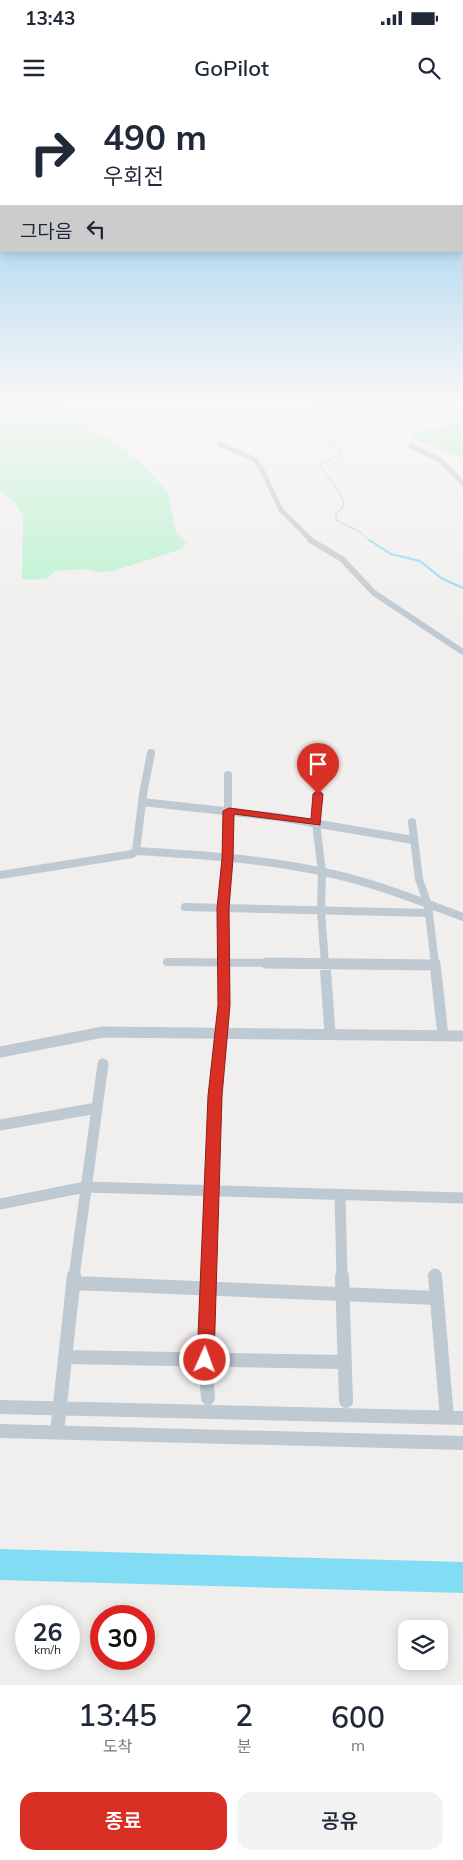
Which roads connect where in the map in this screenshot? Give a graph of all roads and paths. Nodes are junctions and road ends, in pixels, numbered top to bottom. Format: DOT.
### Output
graph roads {
  1 [pos="264,474"];
  2 [pos="454,474"];
  3 [pos="463,483"];
  4 [pos="463,652"];
  5 [pos="151,753"];
  6 [pos="228,775"];
  7 [pos="318,794"];
  8 [pos="142,802"];
  9 [pos="229,811"];
  10 [pos="316,822"];
  11 [pos="412,822"];
  12 [pos="413,840"];
  13 [pos="136,851"];
  14 [pos="228,859"];
  15 [pos="322,872"];
  16 [pos="0,875"];
  17 [pos="185,907"];
  18 [pos="223,908"];
  19 [pos="428,909"];
  20 [pos="321,911"];
  21 [pos="463,917"];
  22 [pos="167,962"];
  23 [pos="224,963"];
  24 [pos="325,964"];
  25 [pos="435,965"];
  26 [pos="221,1032"];
  27 [pos="330,1034"];
  28 [pos="443,1036"];
  29 [pos="463,1036"];
  30 [pos="0,1052"];
  31 [pos="103,1064"];
  32 [pos="97,1108"];
  33 [pos="0,1125"];
  34 [pos="85,1187"];
  35 [pos="212,1190"];
  36 [pos="340,1196"];
  37 [pos="463,1198"];
  38 [pos="0,1204"];
  39 [pos="435,1274"];
  40 [pos="73,1283"];
  41 [pos="208,1287"];
  42 [pos="342,1293"];
  43 [pos="437,1298"];
  44 [pos="65,1357"];
  45 [pos="205,1360"];
  46 [pos="344,1362"];
  47 [pos="208,1398"];
  48 [pos="346,1401"];
  49 [pos="0,1407"];
  50 [pos="60,1409"];
  51 [pos="447,1418"];
  52 [pos="463,1418"];
  53 [pos="0,1431"];
  54 [pos="57,1432"];
  55 [pos="463,1443"];
  1 -- 4 [label="street"];
  2 -- 3 [label="street"];
  5 -- 8 [label="street"];
  6 -- 9 [label="street"];
  7 -- 10 [label="street"];
  8 -- 9 [label="street"];
  8 -- 13 [label="street"];
  9 -- 10 [label="street"];
  9 -- 14 [label="street"];
  10 -- 12 [label="street"];
  10 -- 15 [label="street"];
  11 -- 12 [label="street"];
  12 -- 19 [label="street"];
  13 -- 14 [label="street"];
  13 -- 16 [label="street"];
  14 -- 15 [label="street"];
  14 -- 18 [label="street"];
  15 -- 19 [label="street"];
  15 -- 20 [label="street"];
  17 -- 18 [label="street"];
  18 -- 20 [label="street"];
  18 -- 23 [label="street"];
  19 -- 20 [label="street"];
  19 -- 21 [label="street"];
  19 -- 25 [label="street"];
  20 -- 24 [label="street"];
  22 -- 23 [label="street"];
  23 -- 24 [label="street"];
  23 -- 26 [label="street"];
  24 -- 25 [label="street"];
  24 -- 27 [label="street"];
  25 -- 28 [label="street"];
  26 -- 27 [label="street"];
  26 -- 30 [label="street"];
  26 -- 35 [label="street"];
  27 -- 28 [label="street"];
  28 -- 29 [label="street"];
  31 -- 32 [label="street"];
  32 -- 33 [label="street"];
  32 -- 34 [label="street"];
  34 -- 35 [label="street"];
  34 -- 38 [label="street"];
  34 -- 40 [label="street"];
  35 -- 36 [label="street"];
  35 -- 41 [label="street"];
  36 -- 37 [label="street"];
  36 -- 42 [label="street"];
  39 -- 43 [label="street"];
  40 -- 41 [label="street"];
  40 -- 44 [label="street"];
  41 -- 42 [label="street"];
  41 -- 45 [label="street"];
  42 -- 43 [label="street"];
  42 -- 46 [label="street"];
  43 -- 51 [label="street"];
  44 -- 45 [label="street"];
  44 -- 50 [label="street"];
  45 -- 46 [label="street"];
  45 -- 47 [label="street"];
  46 -- 48 [label="street"];
  49 -- 50 [label="street"];
  50 -- 51 [label="street"];
  50 -- 54 [label="street"];
  51 -- 52 [label="street"];
  53 -- 54 [label="street"];
  54 -- 55 [label="street"];
}
